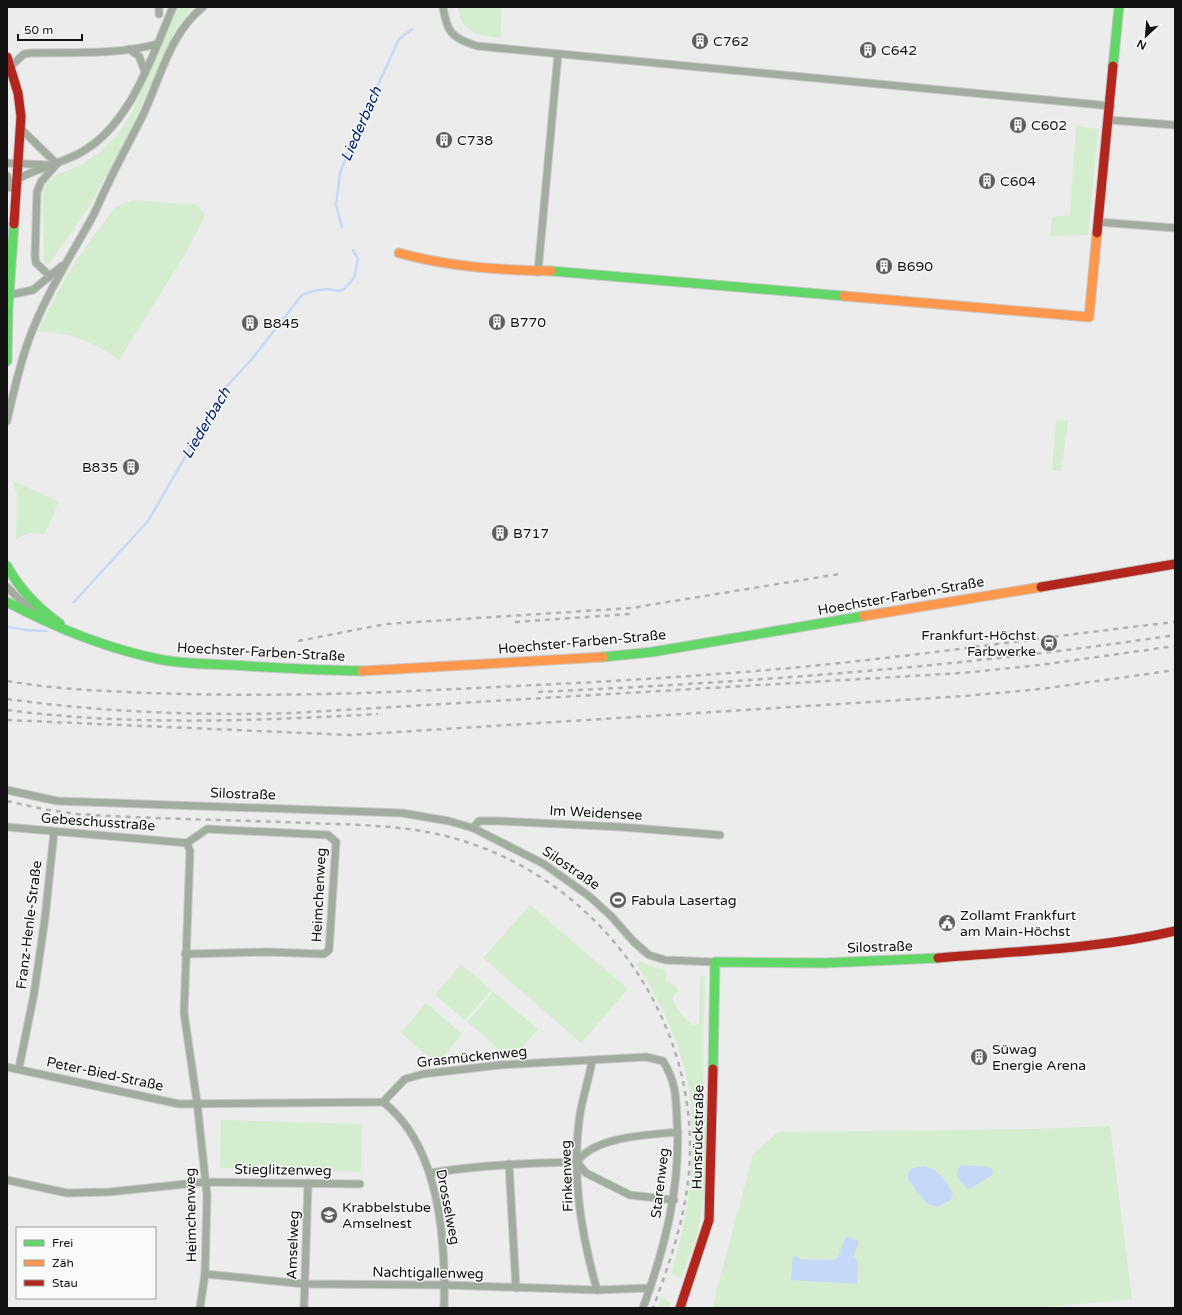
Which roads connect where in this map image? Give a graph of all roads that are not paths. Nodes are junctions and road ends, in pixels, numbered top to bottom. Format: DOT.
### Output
graph roads {
  1 [pos="173,7"];
  2 [pos="203,7"];
  3 [pos="443,7"];
  4 [pos="1119,7"];
  5 [pos="157,44"];
  6 [pos="129,49"];
  7 [pos="558,54"];
  8 [pos="7,57"];
  9 [pos="10,66"];
  10 [pos="145,72"];
  11 [pos="1111,106"];
  12 [pos="1109,120"];
  13 [pos="1175,125"];
  14 [pos="20,129"];
  15 [pos="7,163"];
  16 [pos="19,164"];
  17 [pos="57,164"];
  18 [pos="7,176"];
  19 [pos="12,183"];
  20 [pos="1098,222"];
  21 [pos="1175,228"];
  22 [pos="400,253"];
  23 [pos="62,266"];
  24 [pos="538,272"];
  25 [pos="50,276"];
  26 [pos="8,295"];
  27 [pos="7,361"];
  28 [pos="7,421"];
  29 [pos="1175,564"];
  30 [pos="7,566"];
  31 [pos="7,587"];
  32 [pos="7,602"];
  33 [pos="7,608"];
  34 [pos="19,609"];
  35 [pos="48,615"];
  36 [pos="72,631"];
  37 [pos="7,790"];
  38 [pos="7,827"];
  39 [pos="473,828"];
  40 [pos="54,832"];
  41 [pos="720,835"];
  42 [pos="187,843"];
  43 [pos="1175,931"];
  44 [pos="185,954"];
  45 [pos="715,962"];
  46 [pos="592,1061"];
  47 [pos="663,1061"];
  48 [pos="7,1067"];
  49 [pos="19,1068"];
  50 [pos="197,1102"];
  51 [pos="383,1102"];
  52 [pos="678,1132"];
  53 [pos="577,1162"];
  54 [pos="509,1164"];
  55 [pos="430,1173"];
  56 [pos="7,1180"];
  57 [pos="205,1182"];
  58 [pos="308,1183"];
  59 [pos="360,1184"];
  60 [pos="674,1200"];
  61 [pos="205,1274"];
  62 [pos="305,1284"];
  63 [pos="445,1285"];
  64 [pos="516,1288"];
  65 [pos="650,1288"];
  66 [pos="597,1290"];
  67 [pos="200,1308"];
  68 [pos="304,1308"];
  69 [pos="444,1308"];
  70 [pos="643,1308"];
  71 [pos="680,1308"];
  1 -- 5 [label="street"];
  2 -- 23 [label="street"];
  3 -- 7 [label="street"];
  4 -- 11 [label="main road"];
  5 -- 6 [label="street"];
  5 -- 10 [label="street"];
  6 -- 9 [label="street"];
  6 -- 10 [label="street"];
  7 -- 11 [label="street"];
  7 -- 24 [label="street"];
  8 -- 9 [label="main road"];
  9 -- 14 [label="main road"];
  10 -- 17 [label="street"];
  11 -- 12 [label="main road"];
  12 -- 13 [label="street"];
  12 -- 20 [label="main road"];
  14 -- 16 [label="main road"];
  14 -- 17 [label="street"];
  15 -- 16 [label="street"];
  16 -- 17 [label="street"];
  16 -- 19 [label="main road"];
  17 -- 19 [label="street"];
  17 -- 25 [label="street"];
  18 -- 19 [label="street"];
  19 -- 26 [label="main road"];
  20 -- 21 [label="street"];
  20 -- 24 [label="main road"];
  22 -- 24 [label="main road"];
  23 -- 25 [label="street"];
  23 -- 28 [label="street"];
  25 -- 26 [label="street"];
  26 -- 27 [label="main road"];
  29 -- 36 [label="main road, Hoechster-Farben-Straße"];
  30 -- 35 [label="main road"];
  31 -- 35 [label="street"];
  32 -- 34 [label="main road, Hoechster-Farben-Straße"];
  33 -- 34 [label="main road, Hoechster-Farben-Straße"];
  34 -- 36 [label="main road, Hoechster-Farben-Straße"];
  35 -- 36 [label="main road"];
  37 -- 39 [label="street, Silostraße"];
  38 -- 40 [label="street, Gebeschusstraße"];
  39 -- 41 [label="street, Im Weidensee"];
  39 -- 45 [label="street, Silostraße"];
  40 -- 42 [label="street, Gebeschusstraße"];
  40 -- 49 [label="street, Franz-Henle-Straße"];
  42 -- 44 [label="street, Heimchenweg"];
  42 -- 44 [label="street, Heimchenweg"];
  43 -- 45 [label="main road, Silostraße"];
  44 -- 50 [label="street, Heimchenweg"];
  45 -- 71 [label="main road, Hunsrückstraße"];
  46 -- 47 [label="street, Grasmückenweg"];
  46 -- 51 [label="street, Grasmückenweg"];
  46 -- 53 [label="street, Finkenweg"];
  47 -- 52 [label="street, Starenweg"];
  48 -- 49 [label="street, Peter-Bied-Straße"];
  49 -- 50 [label="street, Peter-Bied-Straße"];
  50 -- 51 [label="street"];
  50 -- 57 [label="street, Heimchenweg"];
  51 -- 55 [label="street, Drosselweg"];
  52 -- 53 [label="street"];
  52 -- 60 [label="street, Starenweg"];
  53 -- 54 [label="street"];
  53 -- 60 [label="street"];
  53 -- 66 [label="street, Finkenweg"];
  54 -- 55 [label="street"];
  54 -- 64 [label="street"];
  55 -- 63 [label="street, Drosselweg"];
  56 -- 57 [label="street, Stieglitzenweg"];
  57 -- 58 [label="street, Stieglitzenweg"];
  57 -- 61 [label="street, Heimchenweg"];
  58 -- 59 [label="street, Stieglitzenweg"];
  58 -- 62 [label="street, Amselweg"];
  60 -- 65 [label="street, Starenweg"];
  61 -- 62 [label="street, Nachtigallenweg"];
  61 -- 67 [label="street, Heimchenweg"];
  62 -- 63 [label="street, Nachtigallenweg"];
  62 -- 68 [label="street, Amselweg"];
  63 -- 64 [label="street, Nachtigallenweg"];
  63 -- 69 [label="street, Drosselweg"];
  64 -- 66 [label="street, Nachtigallenweg"];
  65 -- 66 [label="street, Nachtigallenweg"];
  65 -- 70 [label="street, Starenweg"];
}
